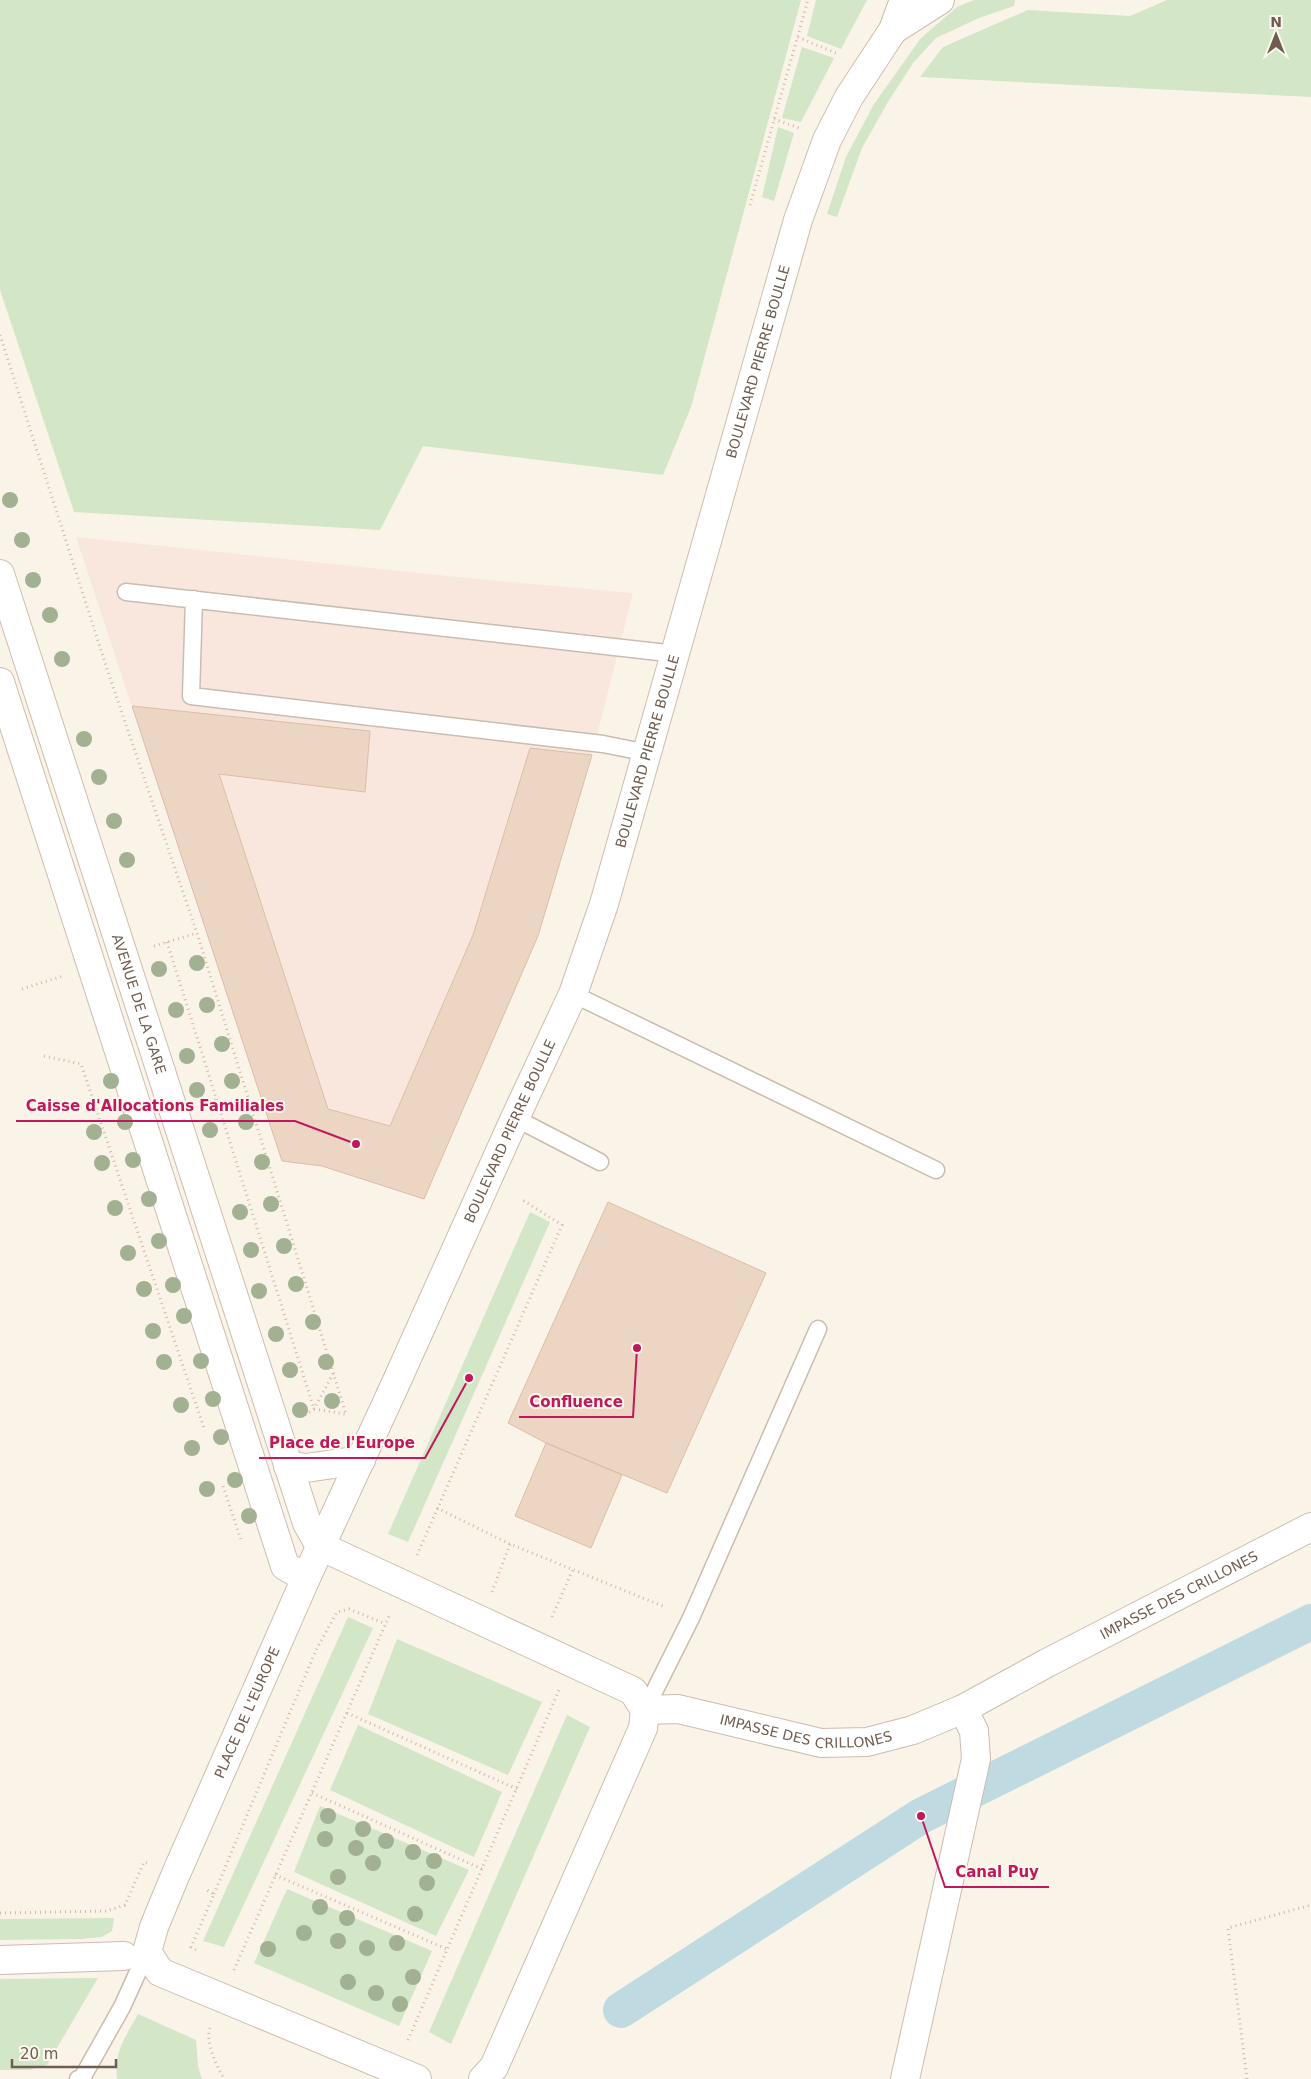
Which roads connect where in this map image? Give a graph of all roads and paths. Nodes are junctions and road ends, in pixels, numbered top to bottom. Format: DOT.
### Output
graph roads {
  1 [pos="808,0"];
  2 [pos="904,0"];
  3 [pos="940,0"];
  4 [pos="893,30"];
  5 [pos="798,37"];
  6 [pos="841,55"];
  7 [pos="774,119"];
  8 [pos="802,129"];
  9 [pos="750,205"];
  10 [pos="0,335"];
  11 [pos="0,574"];
  12 [pos="126,592"];
  13 [pos="194,599"];
  14 [pos="676,654"];
  15 [pos="0,682"];
  16 [pos="648,753"];
  17 [pos="167,942"];
  18 [pos="572,994"];
  19 [pos="44,1056"];
  20 [pos="514,1118"];
  21 [pos="600,1162"];
  22 [pos="936,1170"];
  23 [pos="521,1199"];
  24 [pos="818,1329"];
  25 [pos="333,1374"];
  26 [pos="314,1409"];
  27 [pos="208,1439"];
  28 [pos="360,1460"];
  29 [pos="288,1466"];
  30 [pos="437,1508"];
  31 [pos="1311,1527"];
  32 [pos="510,1544"];
  33 [pos="320,1546"];
  34 [pos="415,1559"];
  35 [pos="572,1569"];
  36 [pos="306,1578"];
  37 [pos="492,1592"];
  38 [pos="665,1607"];
  39 [pos="391,1614"];
  40 [pos="552,1617"];
  41 [pos="386,1624"];
  42 [pos="561,1685"];
  43 [pos="963,1709"];
  44 [pos="645,1710"];
  45 [pos="347,1713"];
  46 [pos="517,1789"];
  47 [pos="312,1793"];
  48 [pos="482,1869"];
  49 [pos="275,1875"];
  50 [pos="200,1887"];
  51 [pos="214,1894"];
  52 [pos="125,1905"];
  53 [pos="1311,1905"];
  54 [pos="0,1913"];
  55 [pos="447,1949"];
  56 [pos="199,1952"];
  57 [pos="135,1954"];
  58 [pos="0,1960"];
  59 [pos="225,1966"];
  60 [pos="234,1970"];
  61 [pos="232,1975"];
  62 [pos="213,2020"];
  63 [pos="406,2044"];
  64 [pos="81,2079"];
  65 [pos="224,2079"];
  66 [pos="417,2079"];
  67 [pos="483,2079"];
  68 [pos="904,2079"];
  69 [pos="1248,2079"];
  1 -- 5 [label="path"];
  2 -- 4 [label="street, BOULEVARD PIERRE BOULLE"];
  3 -- 4 [label="street, BOULEVARD PIERRE BOULLE"];
  4 -- 14 [label="street, BOULEVARD PIERRE BOULLE"];
  5 -- 6 [label="path"];
  5 -- 7 [label="path"];
  7 -- 8 [label="path"];
  7 -- 9 [label="path"];
  10 -- 25 [label="path"];
  11 -- 29 [label="street, AVENUE DE LA GARE"];
  12 -- 13 [label="lane"];
  13 -- 14 [label="lane"];
  13 -- 16 [label="lane"];
  14 -- 16 [label="street, BOULEVARD PIERRE BOULLE"];
  15 -- 36 [label="street"];
  16 -- 18 [label="street, BOULEVARD PIERRE BOULLE"];
  17 -- 26 [label="path"];
  18 -- 20 [label="street, BOULEVARD PIERRE BOULLE"];
  18 -- 22 [label="lane"];
  19 -- 27 [label="path"];
  20 -- 21 [label="lane"];
  20 -- 28 [label="street, BOULEVARD PIERRE BOULLE"];
  23 -- 30 [label="path"];
  24 -- 44 [label="lane"];
  25 -- 26 [label="path"];
  25 -- 26 [label="path"];
  28 -- 29 [label="street"];
  28 -- 33 [label="street, BOULEVARD PIERRE BOULLE"];
  29 -- 33 [label="street, AVENUE DE LA GARE"];
  30 -- 32 [label="path"];
  30 -- 34 [label="path"];
  31 -- 43 [label="street, IMPASSE DES CRILLONES"];
  32 -- 35 [label="path"];
  32 -- 37 [label="path"];
  33 -- 36 [label="street, PLACE DE L'EUROPE"];
  33 -- 44 [label="street"];
  35 -- 38 [label="path"];
  35 -- 40 [label="path"];
  36 -- 57 [label="street, PLACE DE L'EUROPE"];
  39 -- 41 [label="path"];
  41 -- 45 [label="path"];
  41 -- 51 [label="path"];
  42 -- 46 [label="path"];
  43 -- 44 [label="street, IMPASSE DES CRILLONES"];
  43 -- 68 [label="street"];
  44 -- 67 [label="street"];
  45 -- 46 [label="path"];
  45 -- 47 [label="path"];
  46 -- 48 [label="path"];
  47 -- 48 [label="path"];
  47 -- 49 [label="path"];
  48 -- 55 [label="path"];
  49 -- 55 [label="path"];
  49 -- 60 [label="path"];
  50 -- 51 [label="path"];
  51 -- 56 [label="path"];
  52 -- 54 [label="path"];
  53 -- 69 [label="path"];
  55 -- 63 [label="path"];
  57 -- 58 [label="street"];
  57 -- 64 [label="lane"];
  57 -- 66 [label="street"];
  59 -- 60 [label="path"];
  60 -- 61 [label="path"];
  62 -- 65 [label="path"];
}
